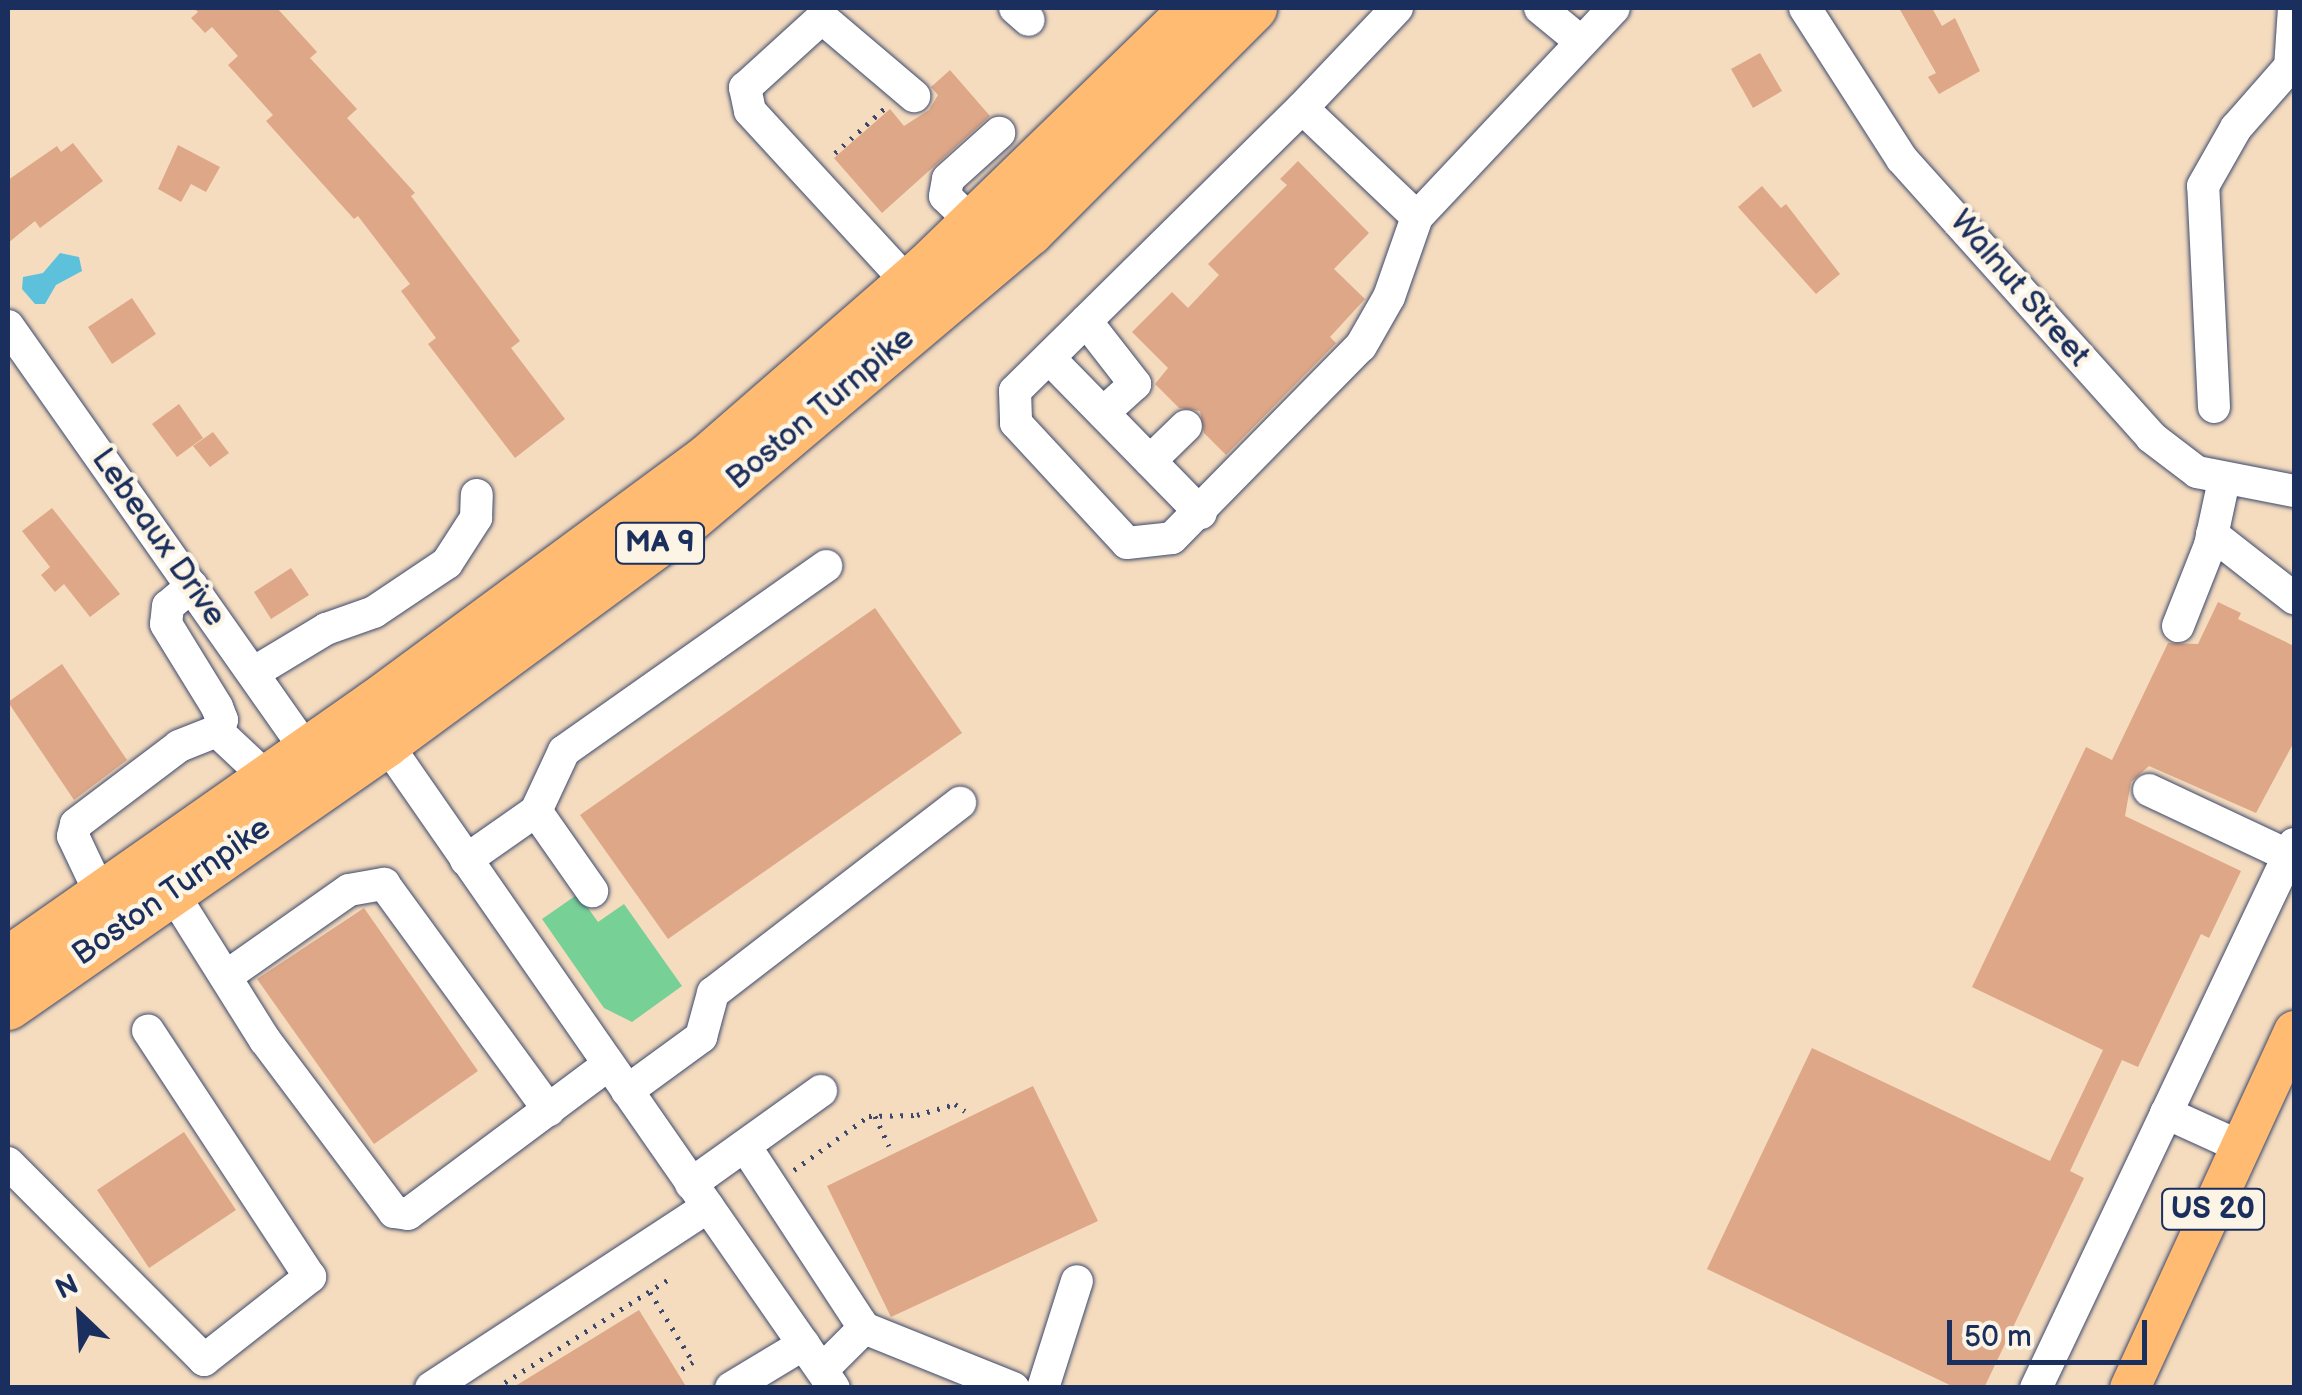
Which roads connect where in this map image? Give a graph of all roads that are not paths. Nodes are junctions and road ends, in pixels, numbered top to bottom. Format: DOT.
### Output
graph roads {
  1 [pos="1195,8"];
  2 [pos="1253,8"];
  3 [pos="1397,8"];
  4 [pos="1540,8"];
  5 [pos="1614,8"];
  6 [pos="1805,8"];
  7 [pos="2294,8"];
  8 [pos="1580,41"];
  9 [pos="2292,65"];
  10 [pos="910,93"];
  11 [pos="1302,108"];
  12 [pos="999,133"];
  13 [pos="1416,217"];
  14 [pos="974,224"];
  15 [pos="909,284"];
  16 [pos="1086,321"];
  17 [pos="8,326"];
  18 [pos="1049,358"];
  19 [pos="2214,408"];
  20 [pos="1103,413"];
  21 [pos="1186,426"];
  22 [pos="1150,461"];
  23 [pos="2224,480"];
  24 [pos="2294,491"];
  25 [pos="477,496"];
  26 [pos="1201,513"];
  27 [pos="2212,534"];
  28 [pos="826,566"];
  29 [pos="192,586"];
  30 [pos="2294,598"];
  31 [pos="2178,626"];
  32 [pos="253,673"];
  33 [pos="217,730"];
  34 [pos="386,743"];
  35 [pos="307,750"];
  36 [pos="268,778"];
  37 [pos="2148,790"];
  38 [pos="960,803"];
  39 [pos="536,811"];
  40 [pos="2292,850"];
  41 [pos="466,860"];
  42 [pos="592,891"];
  43 [pos="172,892"];
  44 [pos="100,893"];
  45 [pos="8,960"];
  46 [pos="228,975"];
  47 [pos="8,1006"];
  48 [pos="148,1030"];
  49 [pos="2294,1031"];
  50 [pos="617,1078"];
  51 [pos="2285,1079"];
  52 [pos="821,1092"];
  53 [pos="549,1110"];
  54 [pos="2166,1114"];
  55 [pos="745,1146"];
  56 [pos="2241,1147"];
  57 [pos="8,1164"];
  58 [pos="700,1196"];
  59 [pos="1077,1281"];
  60 [pos="864,1328"];
  61 [pos="820,1367"];
  62 [pos="431,1388"];
  63 [pos="731,1388"];
  64 [pos="1012,1388"];
  65 [pos="1043,1388"];
  66 [pos="2036,1388"];
  67 [pos="2130,1388"];
  1 -- 14 [label="highway, Boston Turnpike / MA 9"];
  2 -- 34 [label="highway, Boston Turnpike / MA 9"];
  3 -- 11 [label="street"];
  4 -- 8 [label="street"];
  5 -- 8 [label="street"];
  6 -- 23 [label="street, Walnut Street"];
  7 -- 9 [label="street"];
  8 -- 13 [label="street"];
  9 -- 19 [label="street"];
  10 -- 15 [label="street"];
  11 -- 13 [label="street"];
  11 -- 16 [label="street"];
  12 -- 14 [label="street"];
  13 -- 26 [label="street"];
  14 -- 15 [label="highway, Boston Turnpike / MA 9"];
  15 -- 35 [label="highway, Boston Turnpike / MA 9"];
  16 -- 18 [label="street"];
  16 -- 20 [label="street"];
  17 -- 29 [label="street, Lebeaux Drive"];
  18 -- 20 [label="street"];
  18 -- 26 [label="street"];
  20 -- 22 [label="street"];
  21 -- 22 [label="street"];
  22 -- 26 [label="street"];
  23 -- 24 [label="street, Walnut Street"];
  23 -- 27 [label="street"];
  25 -- 32 [label="street"];
  27 -- 30 [label="street"];
  27 -- 31 [label="street"];
  28 -- 39 [label="street"];
  29 -- 32 [label="street, Lebeaux Drive"];
  29 -- 33 [label="street"];
  32 -- 35 [label="street, Lebeaux Drive"];
  33 -- 36 [label="street"];
  33 -- 44 [label="street"];
  34 -- 41 [label="street"];
  34 -- 43 [label="highway, Boston Turnpike / MA 9"];
  35 -- 36 [label="highway, Boston Turnpike / MA 9"];
  36 -- 44 [label="highway, Boston Turnpike / MA 9"];
  37 -- 40 [label="street"];
  38 -- 50 [label="street"];
  39 -- 41 [label="street"];
  39 -- 42 [label="street"];
  40 -- 54 [label="street"];
  41 -- 50 [label="street"];
  43 -- 46 [label="street"];
  43 -- 47 [label="highway, Boston Turnpike / MA 9"];
  44 -- 45 [label="highway, Boston Turnpike / MA 9"];
  46 -- 53 [label="street"];
  46 -- 53 [label="street"];
  48 -- 57 [label="street"];
  49 -- 51 [label="main road, US 20"];
  50 -- 53 [label="street"];
  50 -- 58 [label="street"];
  51 -- 56 [label="main road, US 20"];
  52 -- 55 [label="street"];
  54 -- 56 [label="street"];
  54 -- 66 [label="street"];
  55 -- 58 [label="street"];
  55 -- 60 [label="street"];
  56 -- 67 [label="main road, US 20"];
  58 -- 61 [label="street"];
  58 -- 62 [label="street"];
  59 -- 65 [label="street"];
  60 -- 61 [label="street"];
  60 -- 64 [label="street"];
  61 -- 63 [label="street"];
}
